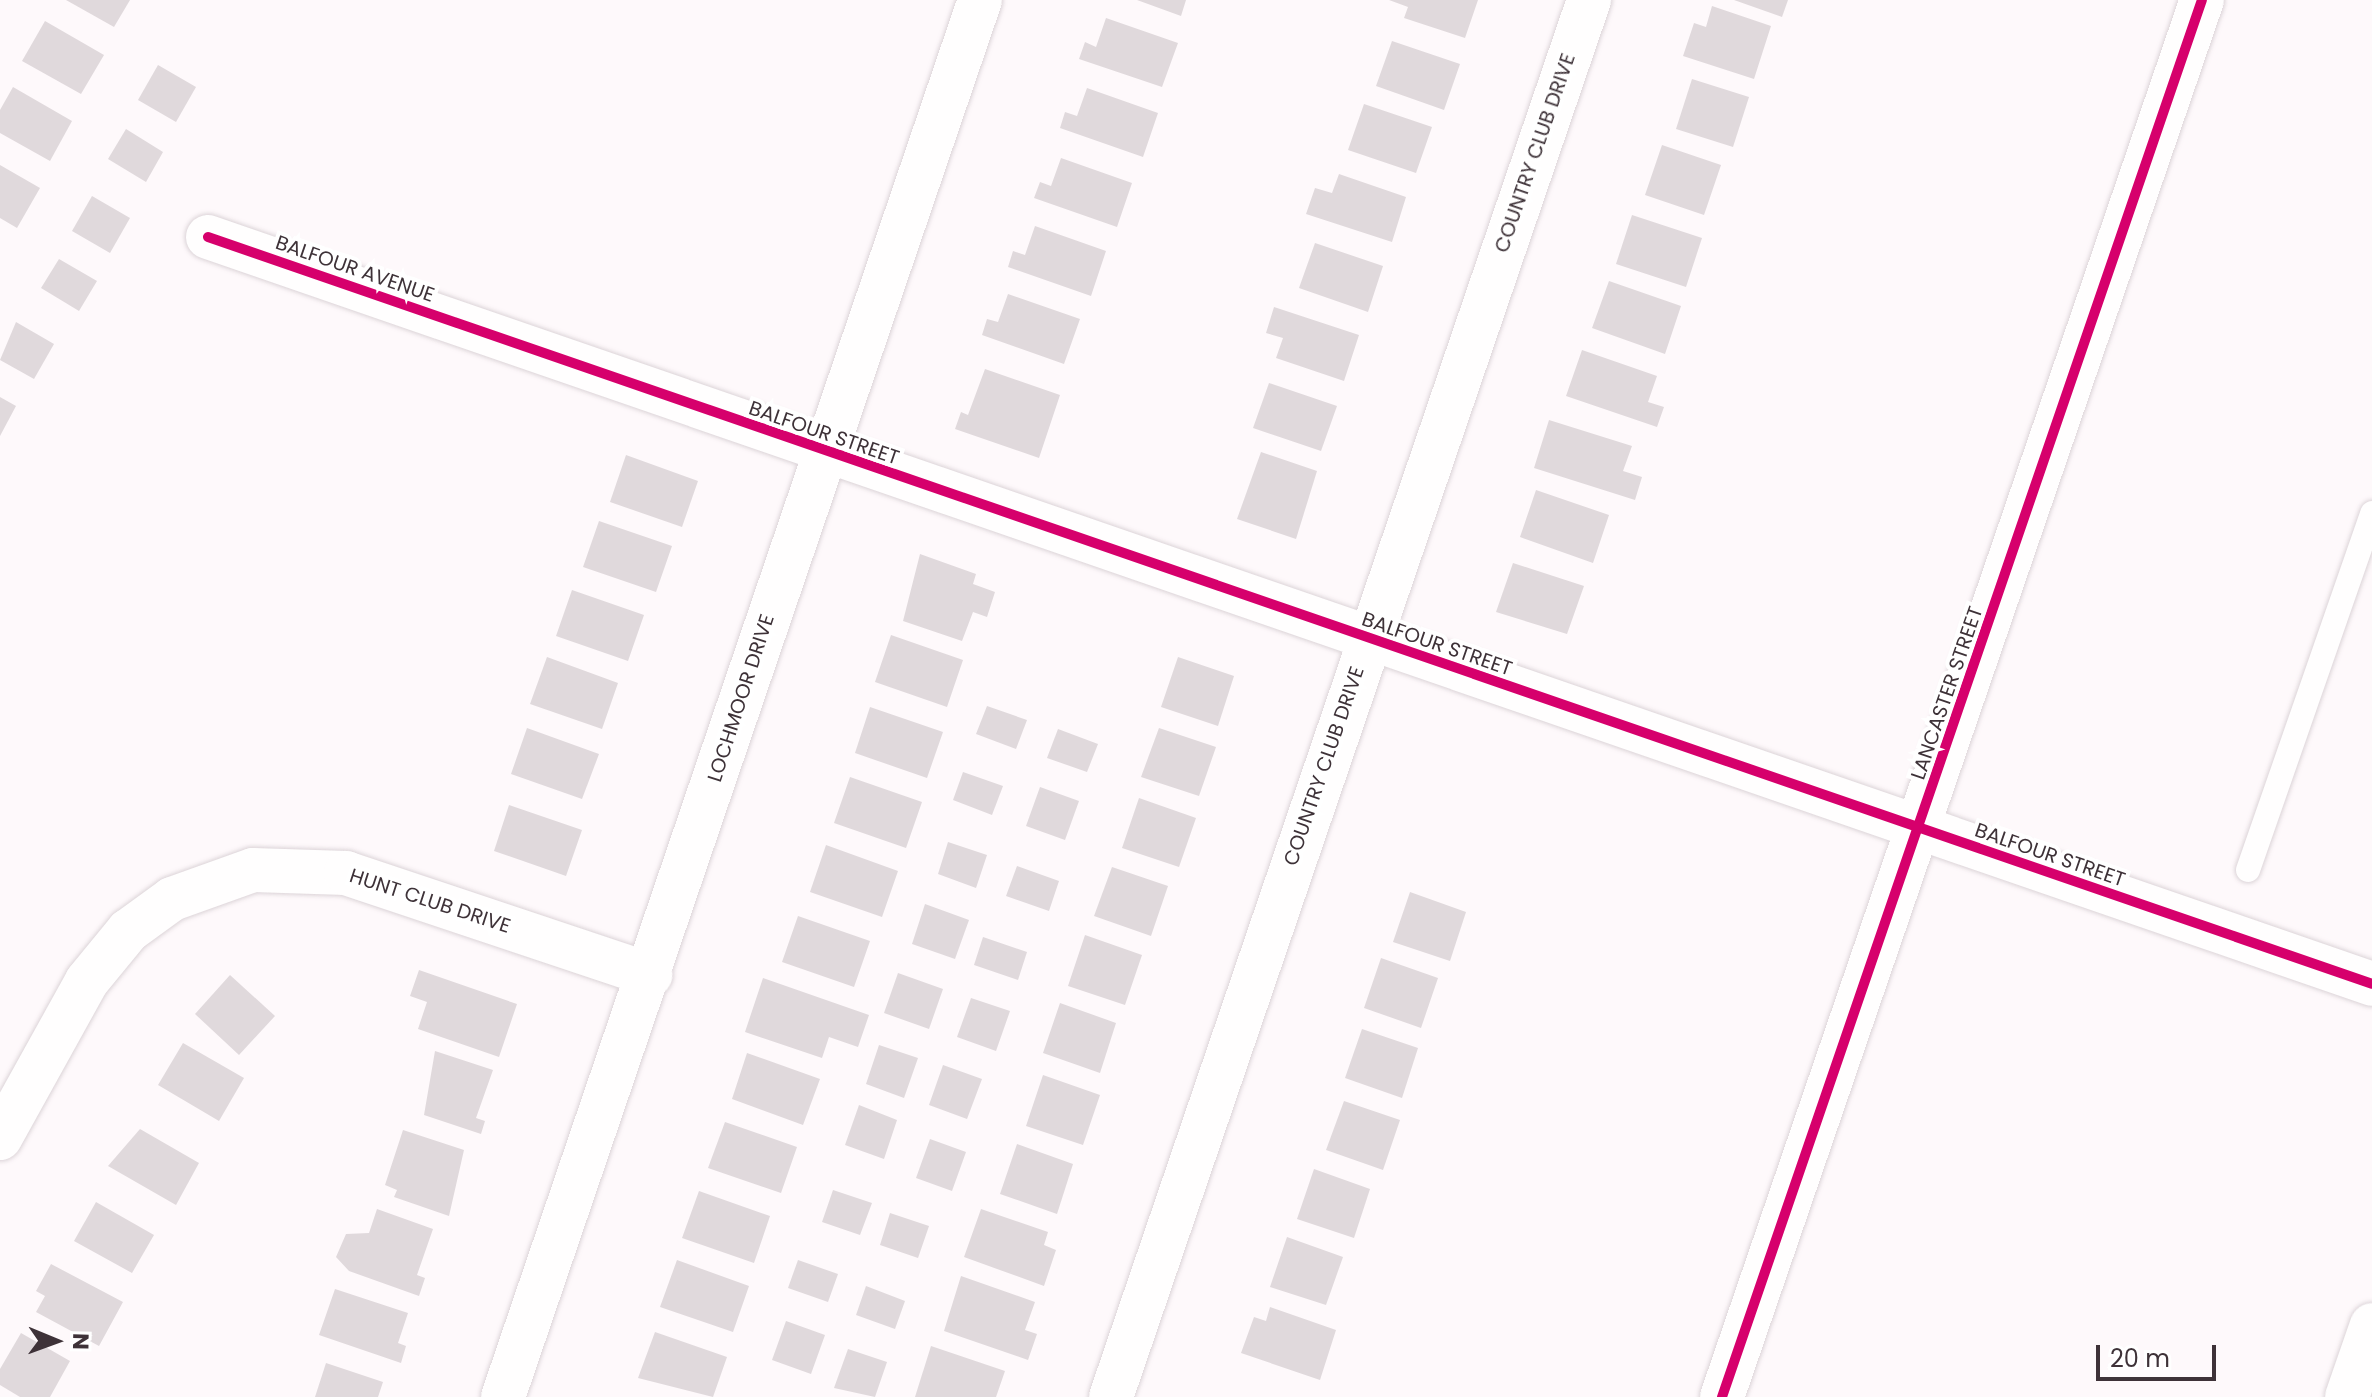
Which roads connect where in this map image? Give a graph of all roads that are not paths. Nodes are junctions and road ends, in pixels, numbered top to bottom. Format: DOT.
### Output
graph roads {
  1 [pos="980,0"];
  2 [pos="1589,0"];
  3 [pos="2202,0"];
  4 [pos="208,237"];
  5 [pos="491,336"];
  6 [pos="822,452"];
  7 [pos="2372,513"];
  8 [pos="1367,639"];
  9 [pos="1919,830"];
  10 [pos="2248,870"];
  11 [pos="650,975"];
  12 [pos="2372,984"];
  13 [pos="0,1138"];
  14 [pos="2372,1325"];
  15 [pos="503,1397"];
  16 [pos="1111,1397"];
  17 [pos="1722,1397"];
  18 [pos="2347,1397"];
  1 -- 6 [label="street, LOCHMOOR DRIVE"];
  2 -- 8 [label="street, COUNTRY CLUB DRIVE"];
  3 -- 9 [label="street, LANCASTER STREET"];
  4 -- 5 [label="street, BALFOUR AVENUE"];
  5 -- 6 [label="street, BALFOUR STREET"];
  6 -- 8 [label="street, BALFOUR STREET"];
  6 -- 11 [label="street, LOCHMOOR DRIVE"];
  7 -- 10 [label="lane"];
  8 -- 9 [label="street, BALFOUR STREET"];
  8 -- 16 [label="street, COUNTRY CLUB DRIVE"];
  9 -- 12 [label="street, BALFOUR STREET"];
  9 -- 17 [label="street, LANCASTER STREET"];
  11 -- 13 [label="street, HUNT CLUB DRIVE"];
  11 -- 15 [label="street, LOCHMOOR DRIVE"];
  14 -- 18 [label="street"];
}
